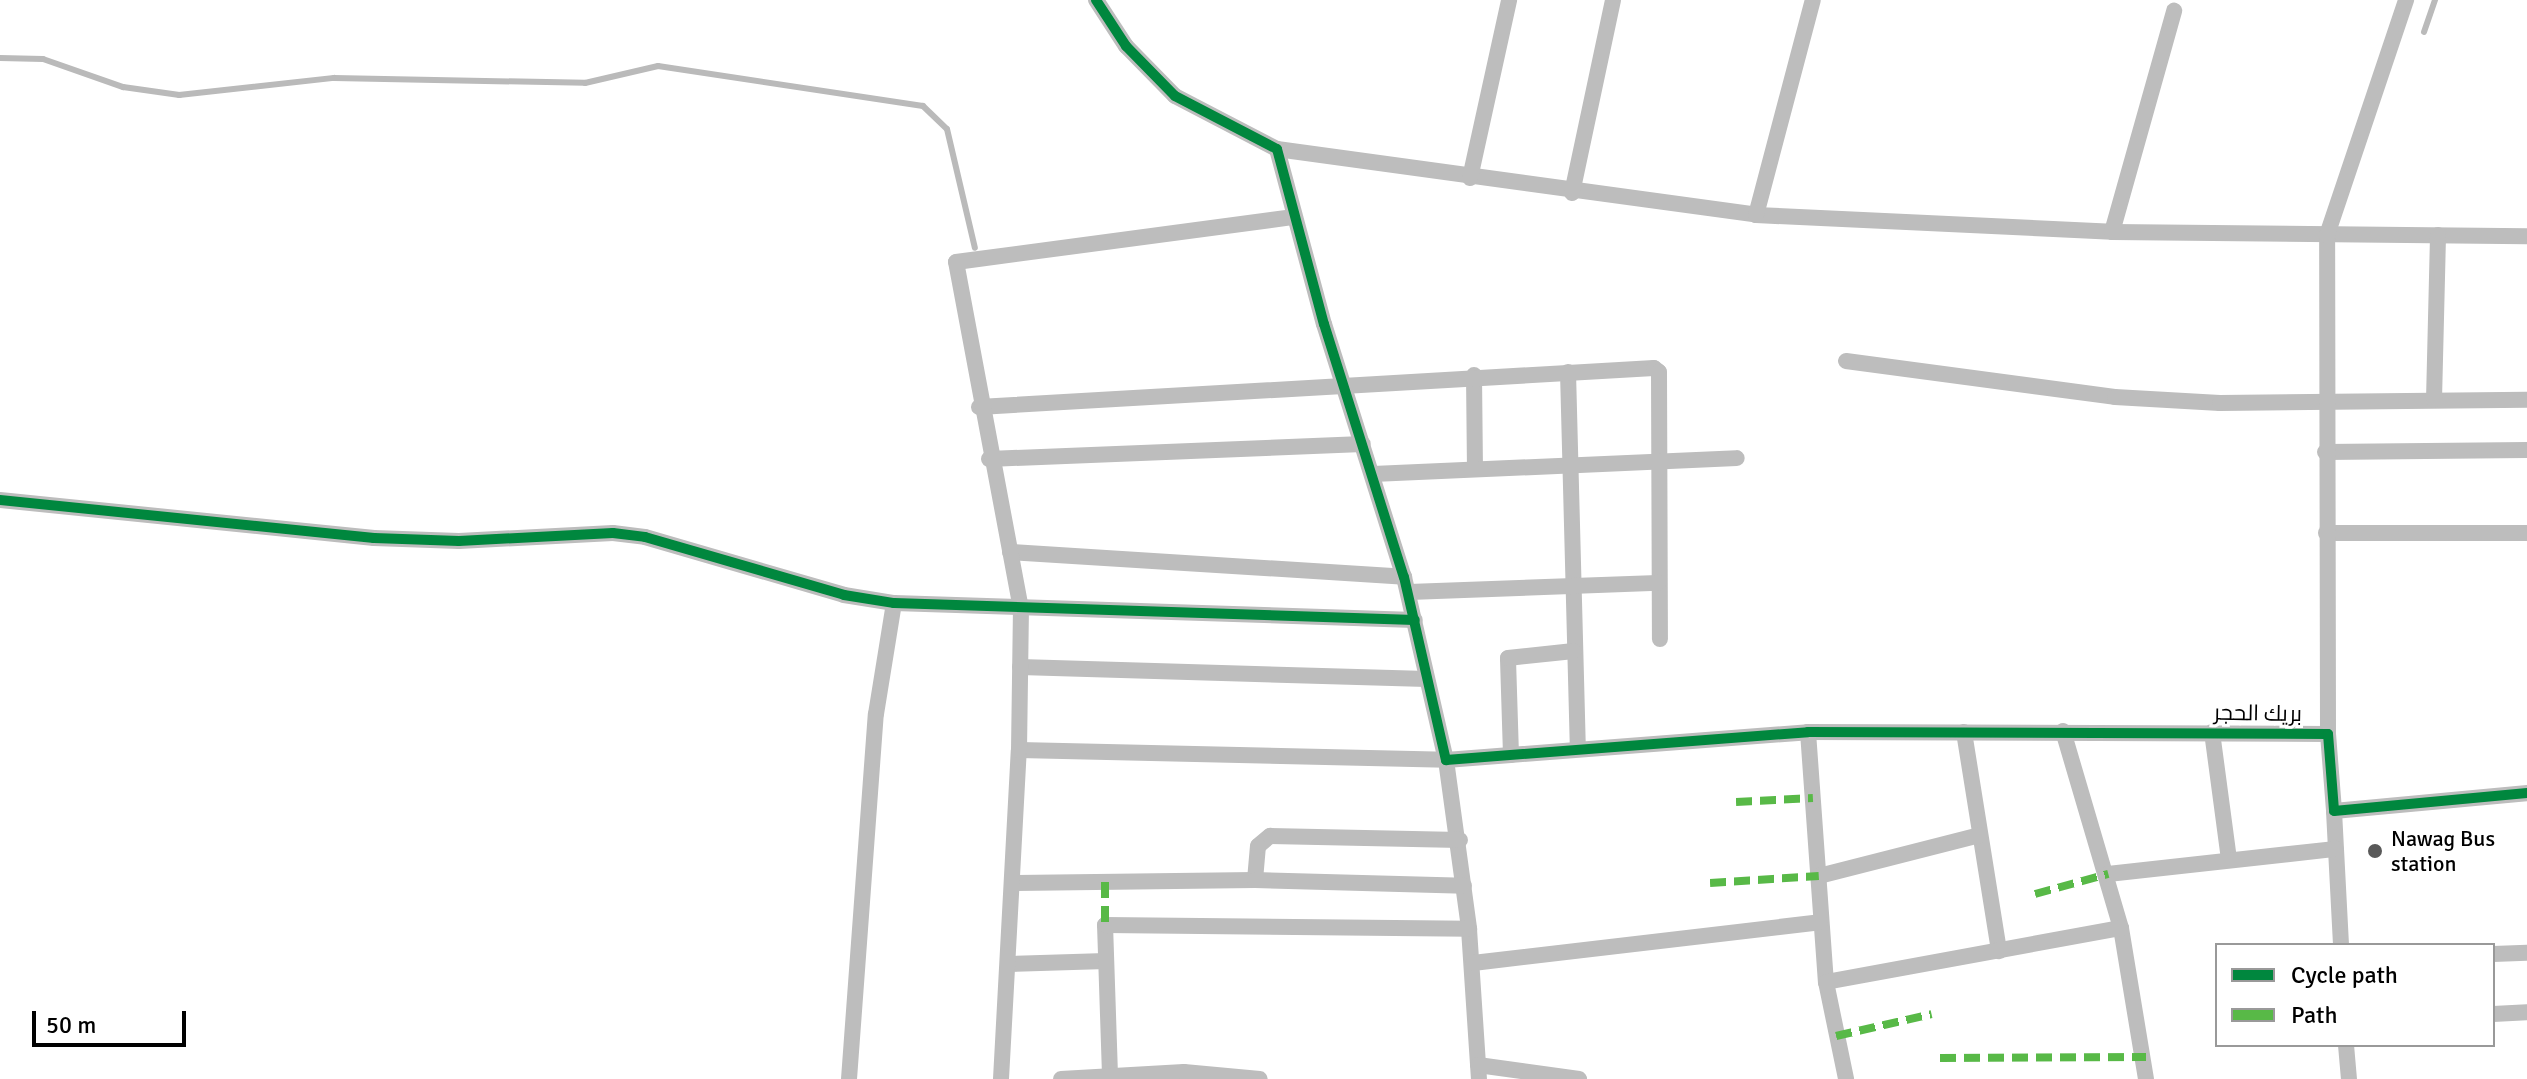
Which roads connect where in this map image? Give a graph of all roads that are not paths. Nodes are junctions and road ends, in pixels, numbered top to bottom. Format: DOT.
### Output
graph roads {
  1 [pos="1096,0"];
  2 [pos="1509,0"];
  3 [pos="1613,0"];
  4 [pos="1813,0"];
  5 [pos="2406,0"];
  6 [pos="2174,11"];
  7 [pos="1277,149"];
  8 [pos="1470,178"];
  9 [pos="1572,193"];
  10 [pos="1756,215"];
  11 [pos="1294,217"];
  12 [pos="2112,232"];
  13 [pos="2327,235"];
  14 [pos="2438,235"];
  15 [pos="2527,236"];
  16 [pos="1846,361"];
  17 [pos="1568,372"];
  18 [pos="1474,375"];
  19 [pos="1346,384"];
  20 [pos="2434,400"];
  21 [pos="2527,400"];
  22 [pos="2324,403"];
  23 [pos="979,407"];
  24 [pos="1363,444"];
  25 [pos="2527,450"];
  26 [pos="2325,452"];
  27 [pos="1656,457"];
  28 [pos="1737,458"];
  29 [pos="989,459"];
  30 [pos="1569,463"];
  31 [pos="1475,467"];
  32 [pos="1373,474"];
  33 [pos="0,500"];
  34 [pos="2326,533"];
  35 [pos="2527,533"];
  36 [pos="1010,552"];
  37 [pos="1658,583"];
  38 [pos="1406,585"];
  39 [pos="1572,587"];
  40 [pos="894,603"];
  41 [pos="1021,609"];
  42 [pos="1415,620"];
  43 [pos="1660,639"];
  44 [pos="1574,651"];
  45 [pos="1020,667"];
  46 [pos="1427,679"];
  47 [pos="2063,731"];
  48 [pos="1808,732"];
  49 [pos="1964,732"];
  50 [pos="2212,732"];
  51 [pos="2328,734"];
  52 [pos="1578,749"];
  53 [pos="1019,750"];
  54 [pos="1511,755"];
  55 [pos="1446,760"];
  56 [pos="2527,793"];
  57 [pos="2334,811"];
  58 [pos="1980,835"];
  59 [pos="1460,840"];
  60 [pos="2336,849"];
  61 [pos="2229,860"];
  62 [pos="2108,874"];
  63 [pos="1819,876"];
  64 [pos="1255,880"];
  65 [pos="1012,883"];
  66 [pos="1464,886"];
  67 [pos="1820,922"];
  68 [pos="2121,928"];
  69 [pos="1469,929"];
  70 [pos="2341,943"];
  71 [pos="1999,951"];
  72 [pos="2527,953"];
  73 [pos="2495,954"];
  74 [pos="1106,961"];
  75 [pos="1473,963"];
  76 [pos="1009,964"];
  77 [pos="1826,982"];
  78 [pos="2527,1012"];
  79 [pos="2495,1014"];
  80 [pos="2346,1047"];
  81 [pos="1479,1072"];
  82 [pos="1110,1075"];
  83 [pos="1184,1076"];
  84 [pos="849,1079"];
  85 [pos="1001,1079"];
  86 [pos="1061,1079"];
  87 [pos="1260,1079"];
  88 [pos="1579,1079"];
  89 [pos="1846,1079"];
  90 [pos="2146,1079"];
  91 [pos="2349,1079"];
  1 -- 7 [label="street"];
  2 -- 8 [label="street"];
  3 -- 9 [label="street"];
  4 -- 10 [label="street"];
  5 -- 13 [label="street"];
  6 -- 12 [label="street"];
  7 -- 8 [label="street"];
  7 -- 11 [label="street"];
  8 -- 9 [label="street"];
  9 -- 10 [label="street"];
  10 -- 12 [label="street"];
  11 -- 19 [label="street"];
  11 -- 23 [label="street"];
  12 -- 13 [label="street"];
  13 -- 14 [label="street"];
  13 -- 22 [label="street"];
  14 -- 15 [label="street"];
  14 -- 20 [label="street"];
  16 -- 22 [label="street"];
  17 -- 18 [label="street"];
  17 -- 27 [label="street"];
  17 -- 30 [label="street"];
  18 -- 19 [label="street"];
  18 -- 31 [label="street"];
  19 -- 23 [label="street"];
  19 -- 24 [label="street"];
  20 -- 21 [label="street"];
  20 -- 22 [label="street"];
  22 -- 26 [label="street"];
  23 -- 29 [label="street"];
  24 -- 29 [label="street"];
  24 -- 32 [label="street"];
  25 -- 26 [label="street"];
  26 -- 34 [label="street"];
  27 -- 28 [label="street"];
  27 -- 30 [label="street"];
  27 -- 37 [label="street"];
  29 -- 36 [label="street"];
  30 -- 31 [label="street"];
  30 -- 39 [label="street"];
  31 -- 32 [label="street"];
  32 -- 38 [label="street"];
  33 -- 40 [label="street"];
  34 -- 35 [label="street"];
  34 -- 51 [label="street"];
  36 -- 38 [label="street"];
  36 -- 41 [label="street"];
  37 -- 39 [label="street"];
  37 -- 43 [label="street"];
  38 -- 39 [label="street"];
  38 -- 42 [label="street"];
  39 -- 44 [label="street"];
  40 -- 41 [label="street"];
  40 -- 84 [label="street"];
  41 -- 42 [label="street"];
  41 -- 45 [label="street"];
  42 -- 46 [label="street"];
  44 -- 52 [label="street"];
  44 -- 54 [label="street"];
  45 -- 46 [label="street"];
  45 -- 53 [label="street"];
  46 -- 55 [label="street"];
  47 -- 49 [label="street, بريك الحجر"];
  47 -- 50 [label="street, بريك الحجر"];
  47 -- 62 [label="street"];
  48 -- 49 [label="street, بريك الحجر"];
  48 -- 52 [label="street, بريك الحجر"];
  48 -- 63 [label="street"];
  49 -- 58 [label="street"];
  50 -- 51 [label="street, بريك الحجر"];
  50 -- 61 [label="street"];
  51 -- 57 [label="street, بريك الحجر"];
  52 -- 54 [label="street, بريك الحجر"];
  53 -- 55 [label="street, بريك الحجر"];
  53 -- 65 [label="street"];
  54 -- 55 [label="street, بريك الحجر"];
  55 -- 59 [label="street"];
  56 -- 57 [label="street"];
  57 -- 60 [label="street, بريك الحجر"];
  58 -- 63 [label="street"];
  58 -- 71 [label="street"];
  59 -- 64 [label="street"];
  59 -- 66 [label="street"];
  60 -- 61 [label="street"];
  60 -- 70 [label="street, بريك الحجر"];
  61 -- 62 [label="street"];
  62 -- 68 [label="street"];
  63 -- 67 [label="street"];
  64 -- 65 [label="street"];
  64 -- 66 [label="street"];
  65 -- 76 [label="street"];
  66 -- 69 [label="street"];
  67 -- 75 [label="street"];
  67 -- 77 [label="street"];
  68 -- 71 [label="street"];
  68 -- 90 [label="street"];
  69 -- 74 [label="street"];
  69 -- 75 [label="street"];
  71 -- 77 [label="street"];
  72 -- 73 [label="street"];
  74 -- 76 [label="street"];
  74 -- 82 [label="street"];
  75 -- 81 [label="street"];
  76 -- 85 [label="street"];
  77 -- 89 [label="street"];
  78 -- 79 [label="street"];
  80 -- 91 [label="street"];
  81 -- 88 [label="street"];
  82 -- 83 [label="street"];
  82 -- 86 [label="street"];
  83 -- 87 [label="street"];
}
